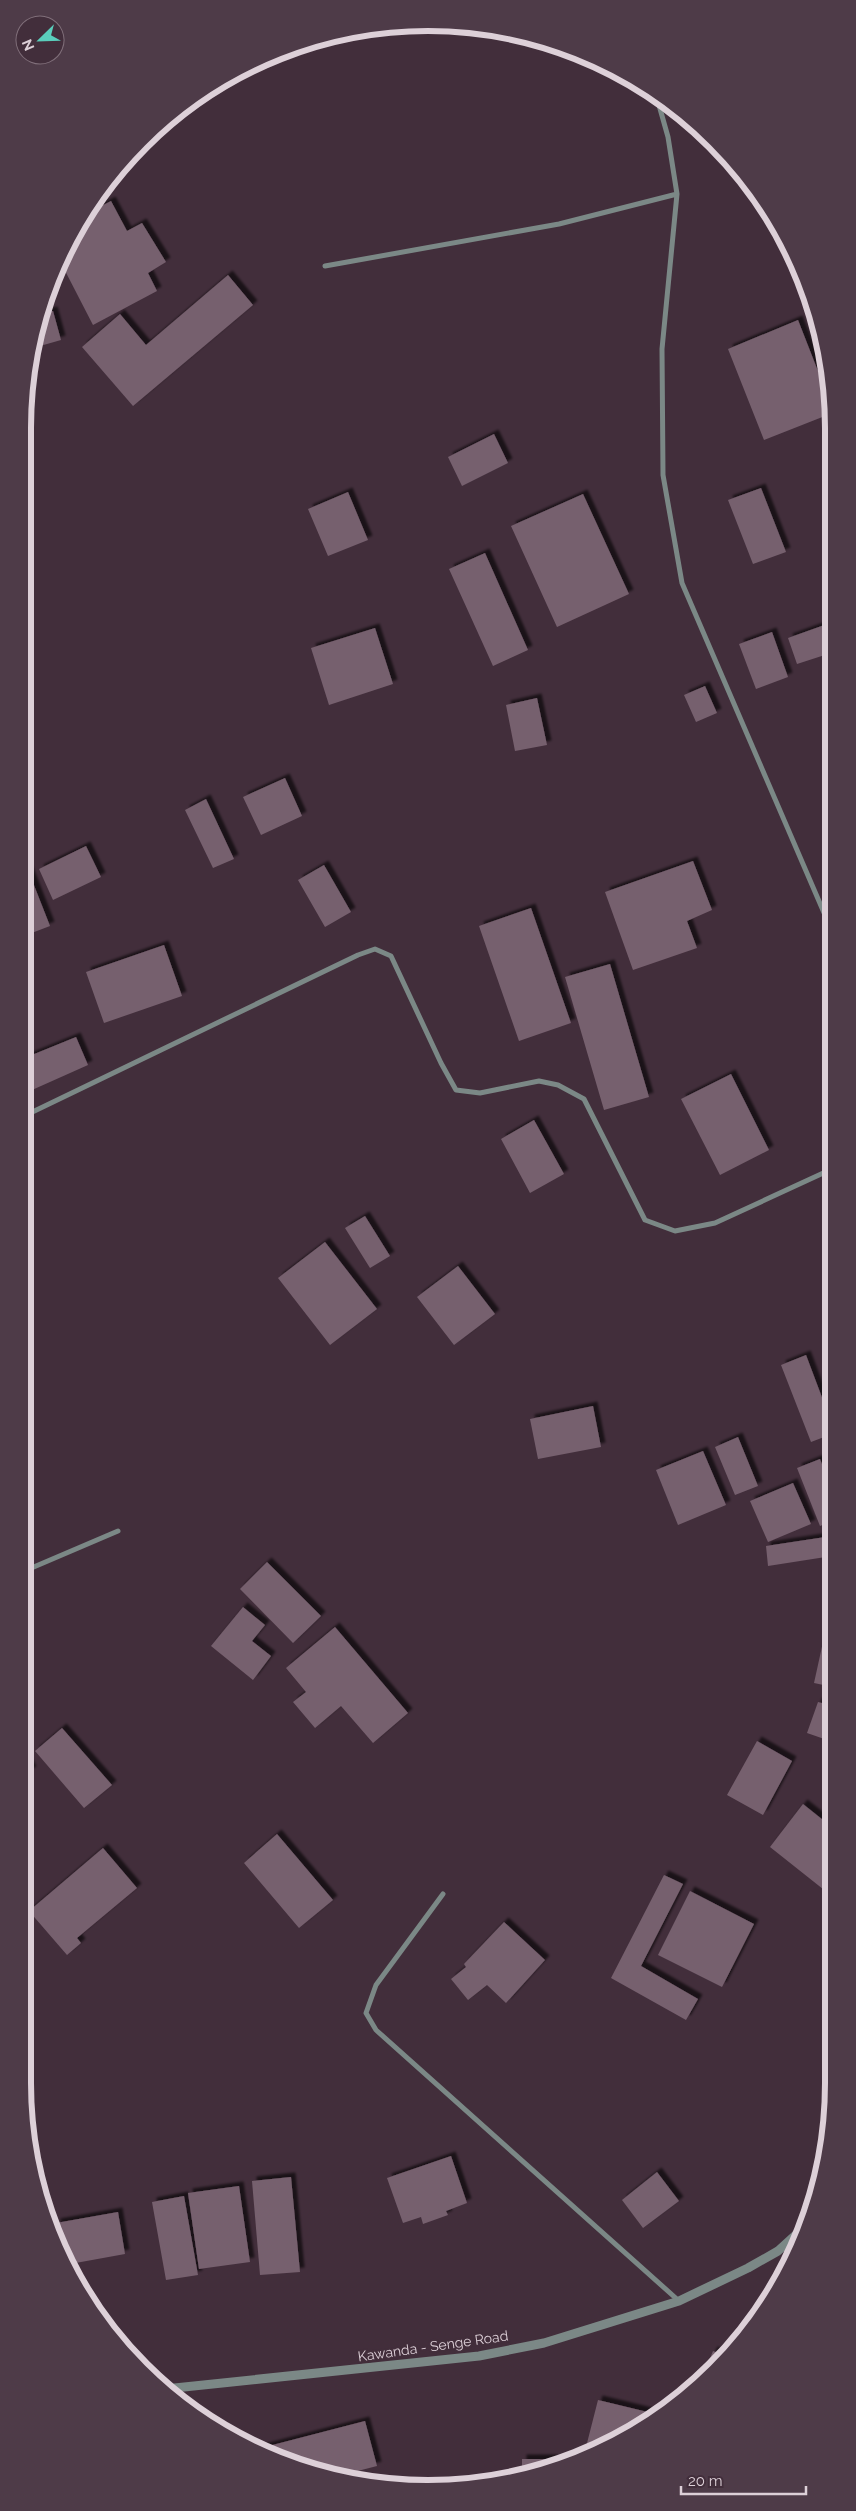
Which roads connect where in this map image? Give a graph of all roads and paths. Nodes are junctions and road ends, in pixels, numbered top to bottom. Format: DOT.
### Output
graph roads {
  1 [pos="659,106"];
  2 [pos="677,194"];
  3 [pos="325,266"];
  4 [pos="825,915"];
  5 [pos="31,1113"];
  6 [pos="825,1173"];
  7 [pos="118,1531"];
  8 [pos="31,1568"];
  9 [pos="443,1894"];
  10 [pos="795,2236"];
  11 [pos="679,2301"];
  12 [pos="174,2388"];
  1 -- 2 [label="street"];
  2 -- 3 [label="street"];
  2 -- 4 [label="street"];
  5 -- 6 [label="street"];
  7 -- 8 [label="street"];
  9 -- 11 [label="street"];
  10 -- 11 [label="street, Kawanda - Senge Road"];
  11 -- 12 [label="street, Kawanda - Senge Road"];
}
